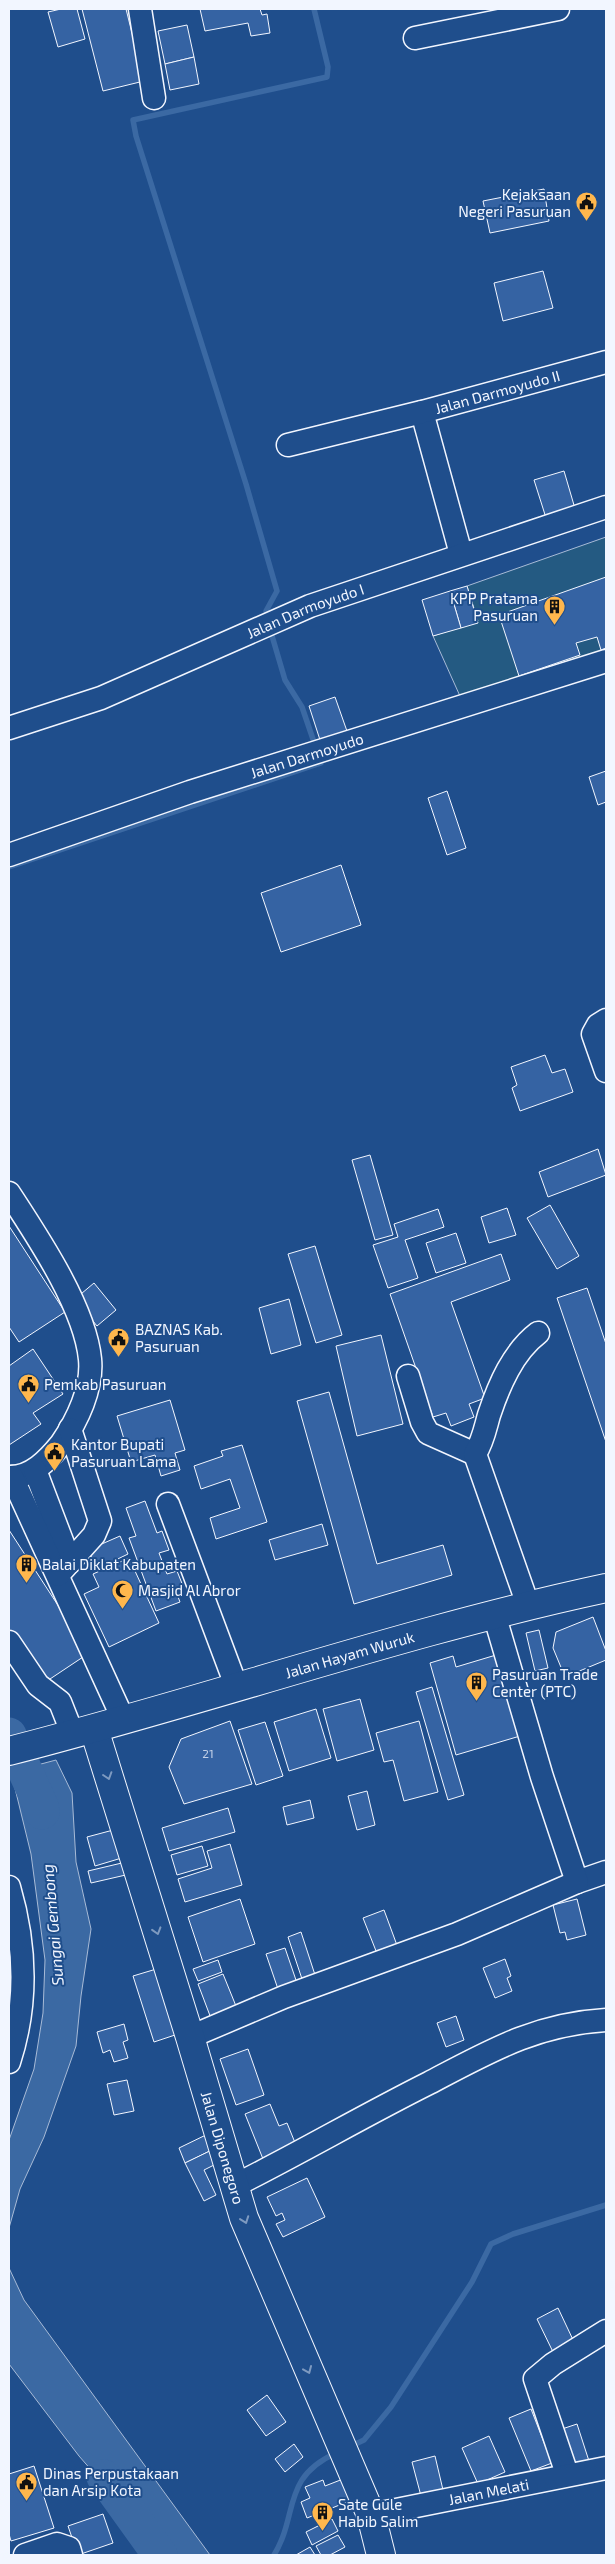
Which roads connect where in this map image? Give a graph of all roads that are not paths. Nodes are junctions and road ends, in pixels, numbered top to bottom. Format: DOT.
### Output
graph roads {
  1 [pos="140,9"];
  2 [pos="558,9"];
  3 [pos="414,38"];
  4 [pos="154,98"];
  5 [pos="606,362"];
  6 [pos="422,412"];
  7 [pos="288,445"];
  8 [pos="606,507"];
  9 [pos="461,554"];
  10 [pos="606,661"];
  11 [pos="9,728"];
  12 [pos="9,855"];
  13 [pos="606,1020"];
  14 [pos="606,1071"];
  15 [pos="9,1193"];
  16 [pos="538,1333"];
  17 [pos="408,1376"];
  18 [pos="70,1429"];
  19 [pos="475,1454"];
  20 [pos="35,1470"];
  21 [pos="10,1477"];
  22 [pos="168,1504"];
  23 [pos="64,1568"];
  24 [pos="606,1588"];
  25 [pos="528,1605"];
  26 [pos="494,1614"];
  27 [pos="9,1642"];
  28 [pos="237,1688"];
  29 [pos="124,1721"];
  30 [pos="77,1734"];
  31 [pos="9,1751"];
  32 [pos="606,1872"];
  33 [pos="577,1882"];
  34 [pos="9,1887"];
  35 [pos="606,2020"];
  36 [pos="190,2037"];
  37 [pos="9,2062"];
  38 [pos="234,2186"];
  39 [pos="606,2331"];
  40 [pos="606,2468"];
  41 [pos="567,2474"];
  42 [pos="371,2515"];
  43 [pos="25,2555"];
  44 [pos="71,2555"];
  45 [pos="381,2555"];
  1 -- 4 [label="street"];
  2 -- 3 [label="street"];
  5 -- 6 [label="street, Jalan Darmoyudo II"];
  6 -- 7 [label="street, Jalan Darmoyudo II"];
  6 -- 9 [label="street"];
  8 -- 9 [label="street, Jalan Darmoyudo I"];
  9 -- 11 [label="street, Jalan Darmoyudo I"];
  10 -- 12 [label="street, Jalan Darmoyudo"];
  13 -- 14 [label="street"];
  15 -- 18 [label="street"];
  16 -- 19 [label="street"];
  17 -- 19 [label="street"];
  18 -- 20 [label="street"];
  18 -- 23 [label="street"];
  19 -- 25 [label="street"];
  20 -- 21 [label="street"];
  20 -- 23 [label="street"];
  21 -- 23 [label="street"];
  22 -- 28 [label="street"];
  23 -- 29 [label="street"];
  24 -- 25 [label="main road, Jalan Hayam Wuruk"];
  25 -- 26 [label="main road, Jalan Hayam Wuruk"];
  26 -- 28 [label="main road, Jalan Hayam Wuruk"];
  26 -- 33 [label="street"];
  27 -- 30 [label="street"];
  28 -- 29 [label="main road, Jalan Hayam Wuruk"];
  29 -- 30 [label="main road, Jalan Hayam Wuruk"];
  30 -- 31 [label="main road, Jalan Hayam Wuruk"];
  30 -- 36 [label="main road, Jalan Diponegoro, one-way"];
  32 -- 33 [label="street"];
  33 -- 36 [label="street"];
  34 -- 37 [label="street"];
  35 -- 38 [label="street"];
  36 -- 38 [label="main road, Jalan Diponegoro"];
  38 -- 42 [label="main road, Jalan Diponegoro, one-way"];
  39 -- 41 [label="street"];
  40 -- 41 [label="street, Jalan Melati"];
  41 -- 42 [label="street, Jalan Melati"];
  42 -- 45 [label="main road, Jalan Diponegoro"];
  43 -- 44 [label="street"];
}
